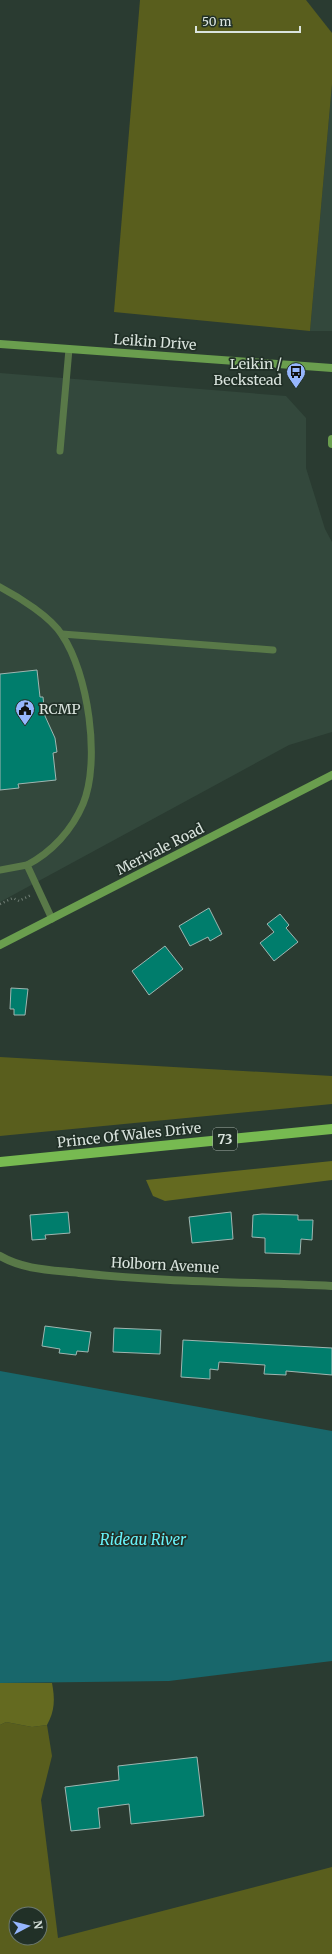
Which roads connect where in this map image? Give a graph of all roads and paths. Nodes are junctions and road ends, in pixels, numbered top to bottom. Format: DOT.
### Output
graph roads {
  1 [pos="0,344"];
  2 [pos="69,349"];
  3 [pos="332,368"];
  4 [pos="332,439"];
  5 [pos="332,444"];
  6 [pos="60,451"];
  7 [pos="0,587"];
  8 [pos="62,634"];
  9 [pos="273,650"];
  10 [pos="332,776"];
  11 [pos="27,865"];
  12 [pos="0,870"];
  13 [pos="39,890"];
  14 [pos="0,904"];
  15 [pos="52,919"];
  16 [pos="0,946"];
  17 [pos="332,1129"];
  18 [pos="0,1162"];
  19 [pos="0,1256"];
  20 [pos="332,1286"];
  1 -- 2 [label="main road, Leikin Drive"];
  2 -- 3 [label="main road, Leikin Drive"];
  2 -- 6 [label="lane"];
  4 -- 5 [label="main road"];
  7 -- 8 [label="lane"];
  8 -- 9 [label="lane"];
  8 -- 11 [label="lane"];
  10 -- 15 [label="main road, Merivale Road"];
  11 -- 12 [label="lane"];
  11 -- 13 [label="lane"];
  13 -- 14 [label="path"];
  13 -- 15 [label="lane"];
  15 -- 16 [label="main road, Merivale Road"];
  17 -- 18 [label="main road, Prince Of Wales Drive / 73"];
  19 -- 20 [label="street, Holborn Avenue"];
}
